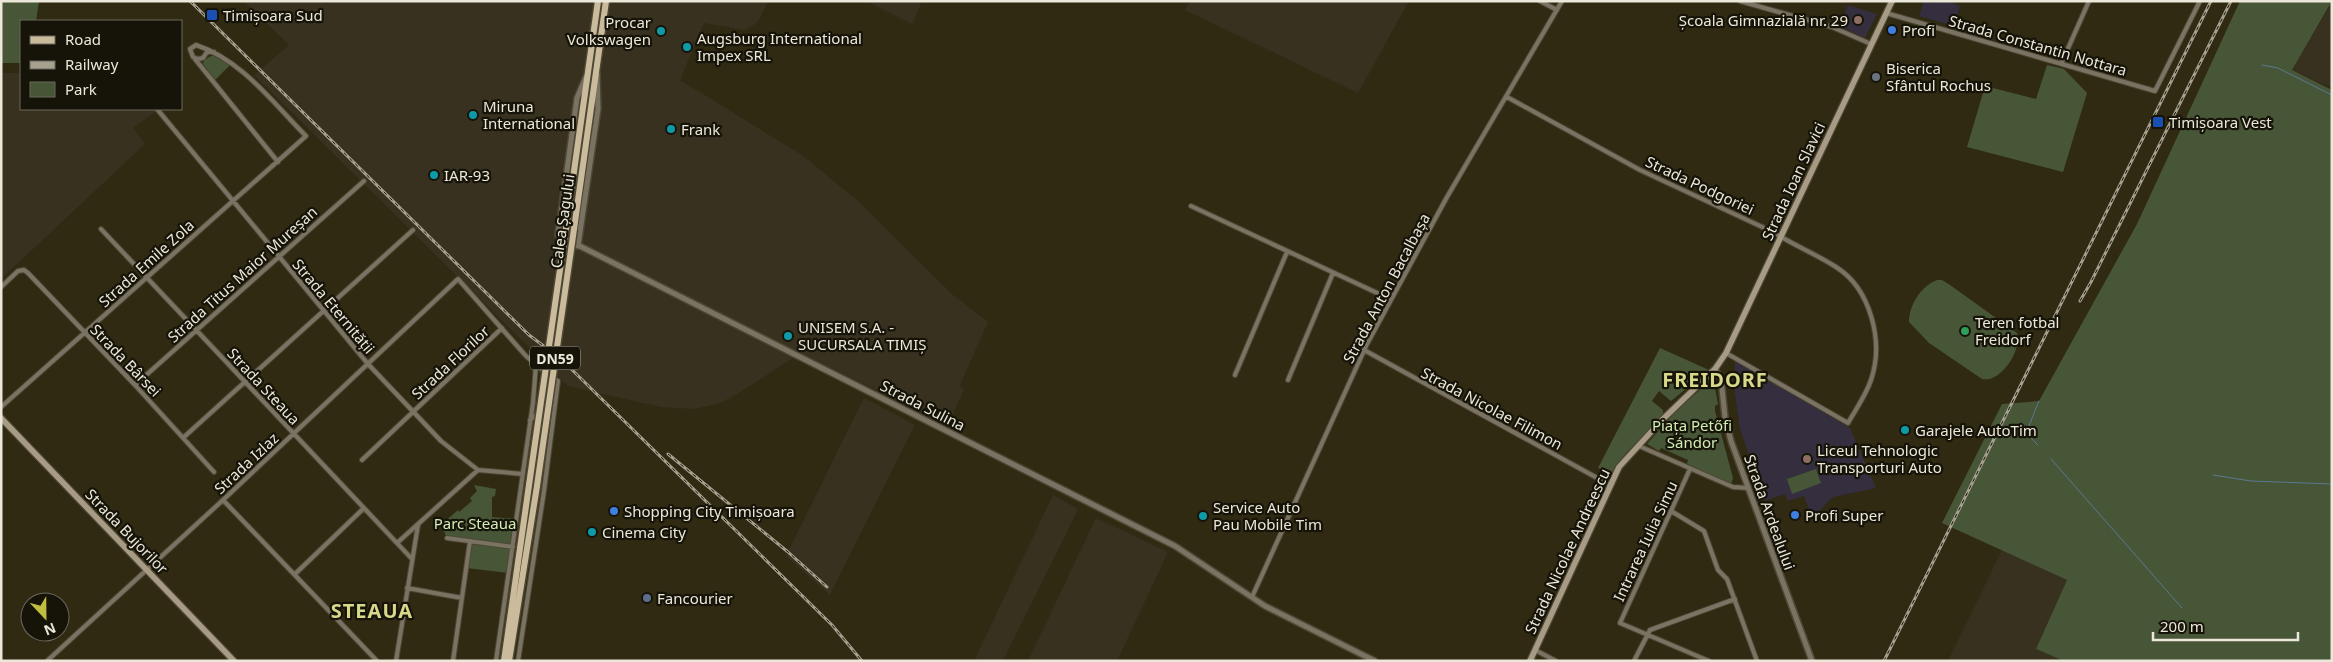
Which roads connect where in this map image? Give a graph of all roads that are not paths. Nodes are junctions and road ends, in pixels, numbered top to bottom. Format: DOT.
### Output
graph roads {
  1 [pos="598,1"];
  2 [pos="606,1"];
  3 [pos="1540,1"];
  4 [pos="1562,1"];
  5 [pos="1740,1"];
  6 [pos="1892,1"];
  7 [pos="2089,1"];
  8 [pos="2200,1"];
  9 [pos="1557,10"];
  10 [pos="1886,13"];
  11 [pos="1871,44"];
  12 [pos="202,47"];
  13 [pos="214,52"];
  14 [pos="204,56"];
  15 [pos="194,58"];
  16 [pos="2062,62"];
  17 [pos="201,66"];
  18 [pos="596,68"];
  19 [pos="588,74"];
  20 [pos="1506,97"];
  21 [pos="158,110"];
  22 [pos="278,162"];
  23 [pos="364,181"];
  24 [pos="232,202"];
  25 [pos="1191,206"];
  26 [pos="101,229"];
  27 [pos="413,230"];
  28 [pos="558,235"];
  29 [pos="1780,237"];
  30 [pos="578,246"];
  31 [pos="1287,252"];
  32 [pos="278,257"];
  33 [pos="1333,272"];
  34 [pos="147,278"];
  35 [pos="1,287"];
  36 [pos="1390,299"];
  37 [pos="323,312"];
  38 [pos="502,328"];
  39 [pos="197,331"];
  40 [pos="85,332"];
  41 [pos="1364,350"];
  42 [pos="1726,353"];
  43 [pos="368,364"];
  44 [pos="536,365"];
  45 [pos="1715,369"];
  46 [pos="1235,375"];
  47 [pos="1288,380"];
  48 [pos="245,382"];
  49 [pos="136,385"];
  50 [pos="1,407"];
  51 [pos="414,412"];
  52 [pos="1,418"];
  53 [pos="530,420"];
  54 [pos="552,423"];
  55 [pos="294,434"];
  56 [pos="184,437"];
  57 [pos="1639,446"];
  58 [pos="362,460"];
  59 [pos="1690,468"];
  60 [pos="478,470"];
  61 [pos="214,472"];
  62 [pos="523,474"];
  63 [pos="1610,485"];
  64 [pos="533,486"];
  65 [pos="1748,488"];
  66 [pos="223,500"];
  67 [pos="364,508"];
  68 [pos="1671,511"];
  69 [pos="418,525"];
  70 [pos="447,538"];
  71 [pos="470,541"];
  72 [pos="397,543"];
  73 [pos="513,547"];
  74 [pos="412,559"];
  75 [pos="147,569"];
  76 [pos="295,574"];
  77 [pos="408,588"];
  78 [pos="1252,596"];
  79 [pos="462,598"];
  80 [pos="1735,599"];
  81 [pos="1646,636"];
  82 [pos="1534,650"];
  83 [pos="47,661"];
  84 [pos="234,661"];
  85 [pos="378,661"];
  86 [pos="396,661"];
  87 [pos="453,661"];
  88 [pos="496,661"];
  89 [pos="504,661"];
  90 [pos="509,661"];
  91 [pos="518,661"];
  92 [pos="1375,661"];
  93 [pos="1530,661"];
  94 [pos="1556,661"];
  95 [pos="1634,661"];
  96 [pos="1709,661"];
  97 [pos="1757,661"];
  98 [pos="1812,661"];
  1 -- 19 [label="main road, Calea Șagului / DN59"];
  2 -- 18 [label="main road, Calea Șagului / DN59"];
  3 -- 9 [label="street"];
  4 -- 9 [label="street, Strada Anton Bacalbașa"];
  5 -- 11 [label="street"];
  6 -- 10 [label="main road, Strada Ioan Slavici"];
  7 -- 16 [label="street"];
  8 -- 16 [label="street, Strada Constantin Nottara"];
  9 -- 20 [label="street, Strada Anton Bacalbașa"];
  10 -- 11 [label="main road, Strada Ioan Slavici"];
  10 -- 16 [label="street, Strada Constantin Nottara"];
  11 -- 29 [label="main road, Strada Ioan Slavici"];
  12 -- 13 [label="street"];
  12 -- 14 [label="street"];
  12 -- 15 [label="street"];
  13 -- 14 [label="street"];
  13 -- 22 [label="street, Strada Emile Zola"];
  14 -- 15 [label="street"];
  14 -- 17 [label="street"];
  15 -- 17 [label="street"];
  17 -- 22 [label="street"];
  18 -- 30 [label="street, Calea Șagului"];
  18 -- 64 [label="main road, Calea Șagului / DN59, bridge"];
  19 -- 28 [label="street, Calea Șagului"];
  19 -- 64 [label="main road, Calea Șagului / DN59, bridge"];
  20 -- 29 [label="street, Strada Podgoriei"];
  20 -- 36 [label="street, Strada Anton Bacalbașa"];
  21 -- 24 [label="street, Strada Eternității"];
  22 -- 24 [label="street, Strada Emile Zola"];
  23 -- 32 [label="street, Strada Titus Maior Mureșan"];
  24 -- 32 [label="street, Strada Eternității"];
  24 -- 34 [label="street, Strada Emile Zola"];
  25 -- 31 [label="street"];
  26 -- 34 [label="street, Strada Steaua"];
  27 -- 37 [label="street"];
  28 -- 30 [label="street, Strada Sulina"];
  29 -- 42 [label="main road, Strada Ioan Slavici"];
  29 -- 42 [label="street, Strada Podgoriei"];
  30 -- 78 [label="street, Strada Sulina"];
  31 -- 33 [label="street"];
  31 -- 46 [label="street"];
  32 -- 37 [label="street, Strada Eternității"];
  32 -- 39 [label="street, Strada Titus Maior Mureșan"];
  33 -- 36 [label="street"];
  33 -- 47 [label="street"];
  34 -- 39 [label="street, Strada Steaua"];
  34 -- 40 [label="street, Strada Emile Zola"];
  35 -- 40 [label="street, Strada Bârsei"];
  36 -- 41 [label="street, Strada Anton Bacalbașa"];
  37 -- 43 [label="street, Strada Eternității"];
  37 -- 48 [label="street"];
  38 -- 43 [label="street, Strada Izlaz"];
  38 -- 44 [label="street"];
  38 -- 51 [label="street, Strada Florilor"];
  39 -- 48 [label="street, Strada Steaua"];
  39 -- 49 [label="street, Strada Titus Maior Mureșan"];
  40 -- 49 [label="street, Strada Bârsei"];
  40 -- 50 [label="street, Strada Emile Zola"];
  41 -- 63 [label="street, Strada Nicolae Filimon"];
  41 -- 78 [label="street, Strada Anton Bacalbașa"];
  42 -- 45 [label="main road, Strada Ioan Slavici"];
  43 -- 51 [label="street, Strada Eternității"];
  43 -- 55 [label="street, Strada Izlaz"];
  44 -- 53 [label="street"];
  44 -- 54 [label="street"];
  45 -- 57 [label="main road, Strada Nicolae Andreescu"];
  45 -- 65 [label="street, Strada Ardealului"];
  48 -- 55 [label="street, Strada Steaua"];
  48 -- 56 [label="street"];
  49 -- 56 [label="street, Strada Bârsei"];
  51 -- 58 [label="street, Strada Florilor"];
  51 -- 60 [label="street, Strada Eternității"];
  52 -- 75 [label="main road, Strada Bujorilor"];
  53 -- 54 [label="street"];
  53 -- 62 [label="street"];
  54 -- 91 [label="street"];
  55 -- 66 [label="street, Strada Izlaz"];
  55 -- 67 [label="street, Strada Steaua"];
  56 -- 61 [label="street, Strada Bârsei"];
  57 -- 59 [label="street"];
  57 -- 63 [label="main road, Strada Nicolae Andreescu"];
  59 -- 65 [label="street"];
  59 -- 68 [label="street, Intrarea Iulia Simu"];
  60 -- 62 [label="street"];
  60 -- 69 [label="street"];
  62 -- 73 [label="street"];
  63 -- 82 [label="main road, Strada Nicolae Andreescu"];
  64 -- 89 [label="main road, Calea Șagului / DN59"];
  64 -- 90 [label="main road, Calea Șagului / DN59"];
  65 -- 98 [label="street, Strada Ardealului"];
  66 -- 75 [label="street, Strada Izlaz"];
  66 -- 76 [label="street"];
  67 -- 72 [label="street, Strada Steaua"];
  67 -- 76 [label="street"];
  68 -- 80 [label="street"];
  68 -- 81 [label="street, Intrarea Iulia Simu"];
  69 -- 72 [label="street"];
  69 -- 74 [label="street"];
  70 -- 71 [label="street"];
  71 -- 73 [label="street"];
  71 -- 79 [label="street"];
  72 -- 74 [label="street, Strada Steaua"];
  73 -- 88 [label="street"];
  74 -- 77 [label="street"];
  75 -- 83 [label="street, Strada Izlaz"];
  75 -- 84 [label="main road, Strada Bujorilor"];
  76 -- 85 [label="street"];
  77 -- 79 [label="street"];
  77 -- 86 [label="street"];
  78 -- 92 [label="street, Strada Sulina"];
  79 -- 87 [label="street"];
  80 -- 81 [label="street"];
  80 -- 97 [label="street"];
  81 -- 95 [label="street"];
  81 -- 96 [label="street"];
  82 -- 93 [label="main road, Strada Nicolae Andreescu"];
  82 -- 94 [label="street"];
}
